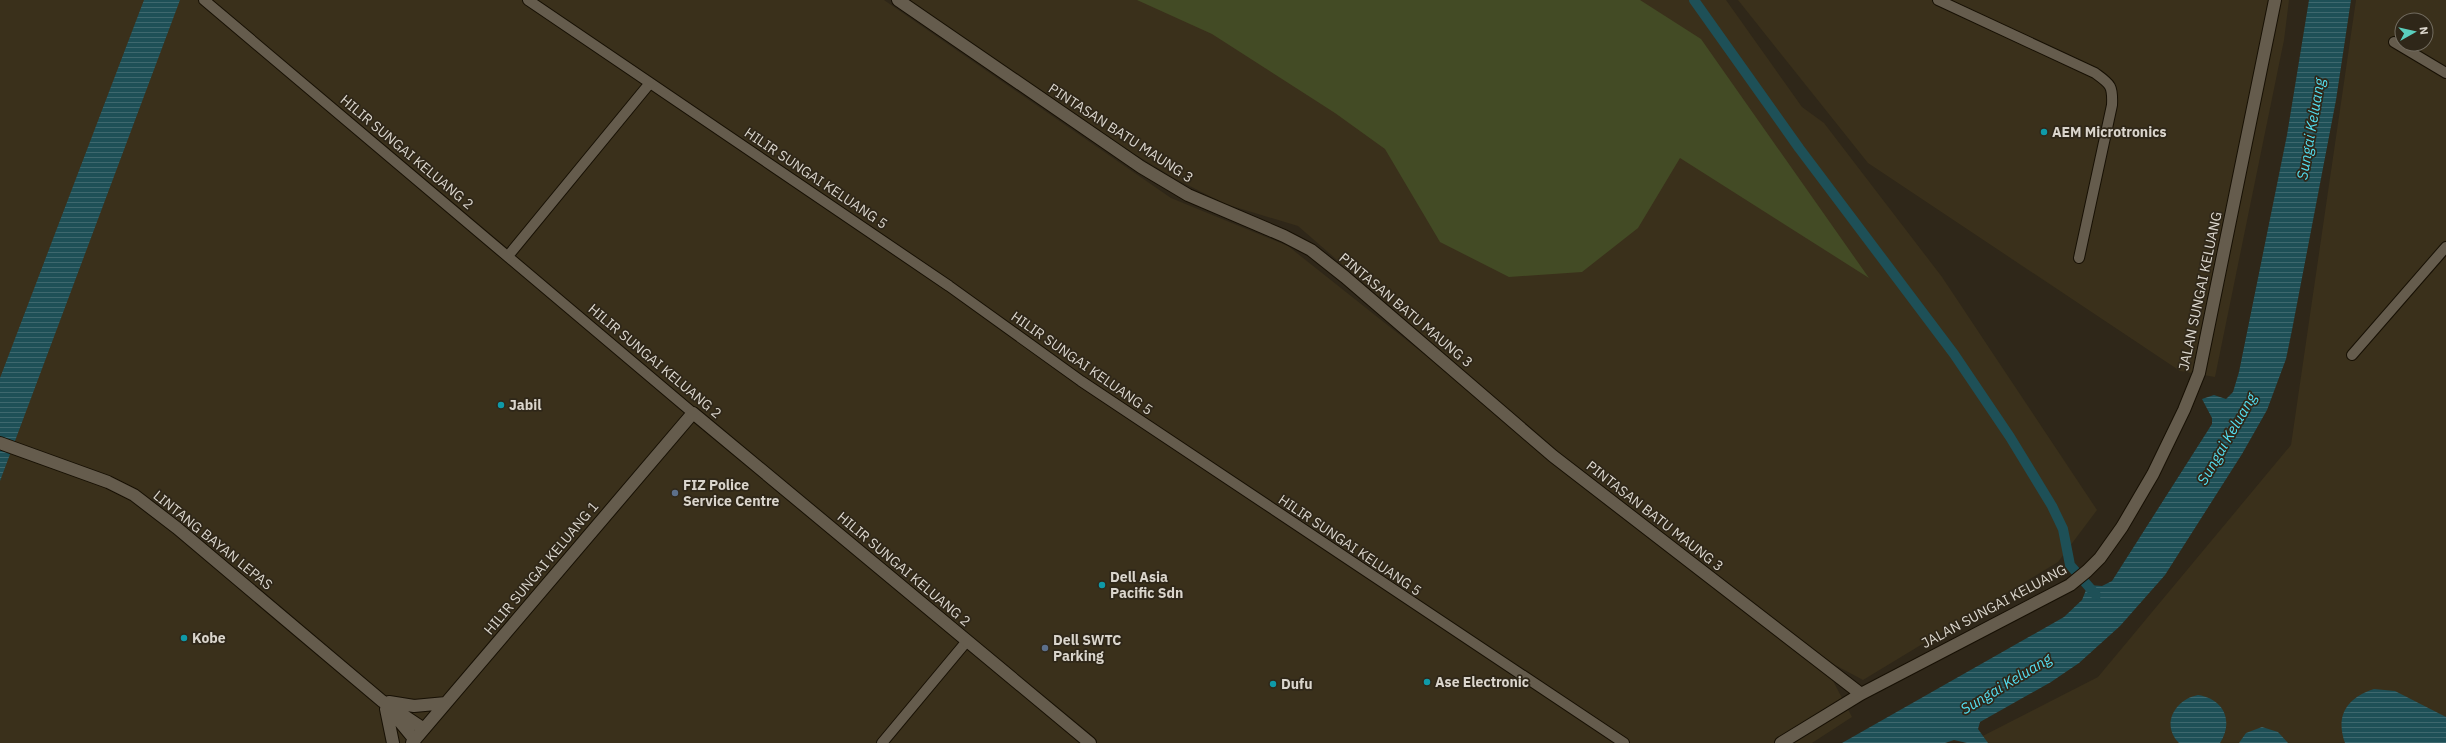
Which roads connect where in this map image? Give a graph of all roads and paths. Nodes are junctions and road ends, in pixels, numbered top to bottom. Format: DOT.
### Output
graph roads {
  1 [pos="204,0"];
  2 [pos="528,0"];
  3 [pos="898,0"];
  4 [pos="1938,0"];
  5 [pos="2275,0"];
  6 [pos="2411,52"];
  7 [pos="2446,73"];
  8 [pos="650,82"];
  9 [pos="2446,247"];
  10 [pos="508,256"];
  11 [pos="2079,258"];
  12 [pos="2352,355"];
  13 [pos="693,413"];
  14 [pos="0,442"];
  15 [pos="967,641"];
  16 [pos="1861,694"];
  17 [pos="382,701"];
  18 [pos="446,703"];
  19 [pos="424,729"];
  20 [pos="414,741"];
  21 [pos="393,743"];
  22 [pos="882,743"];
  23 [pos="1090,743"];
  24 [pos="1624,743"];
  25 [pos="1781,743"];
  1 -- 10 [label="street, HILIR SUNGAI KELUANG 2"];
  2 -- 8 [label="street, HILIR SUNGAI KELUANG 5"];
  3 -- 16 [label="street, PINTASAN BATU MAUNG 3"];
  4 -- 11 [label="street"];
  5 -- 16 [label="street, JALAN SUNGAI KELUANG"];
  6 -- 7 [label="street"];
  8 -- 10 [label="street"];
  8 -- 24 [label="street, HILIR SUNGAI KELUANG 5"];
  9 -- 12 [label="street"];
  10 -- 13 [label="street, HILIR SUNGAI KELUANG 2"];
  13 -- 15 [label="street, HILIR SUNGAI KELUANG 2"];
  13 -- 18 [label="street, HILIR SUNGAI KELUANG 1"];
  14 -- 17 [label="street, LINTANG BAYAN LEPAS"];
  15 -- 22 [label="street"];
  15 -- 23 [label="street, HILIR SUNGAI KELUANG 2"];
  16 -- 25 [label="street, JALAN SUNGAI KELUANG"];
  17 -- 18 [label="street"];
  17 -- 19 [label="street, LINTANG BAYAN LEPAS"];
  17 -- 20 [label="street, LINTANG BAYAN LEPAS"];
  17 -- 21 [label="street"];
  18 -- 19 [label="street, HILIR SUNGAI KELUANG 1"];
  19 -- 20 [label="street, HILIR SUNGAI KELUANG 1"];
}
